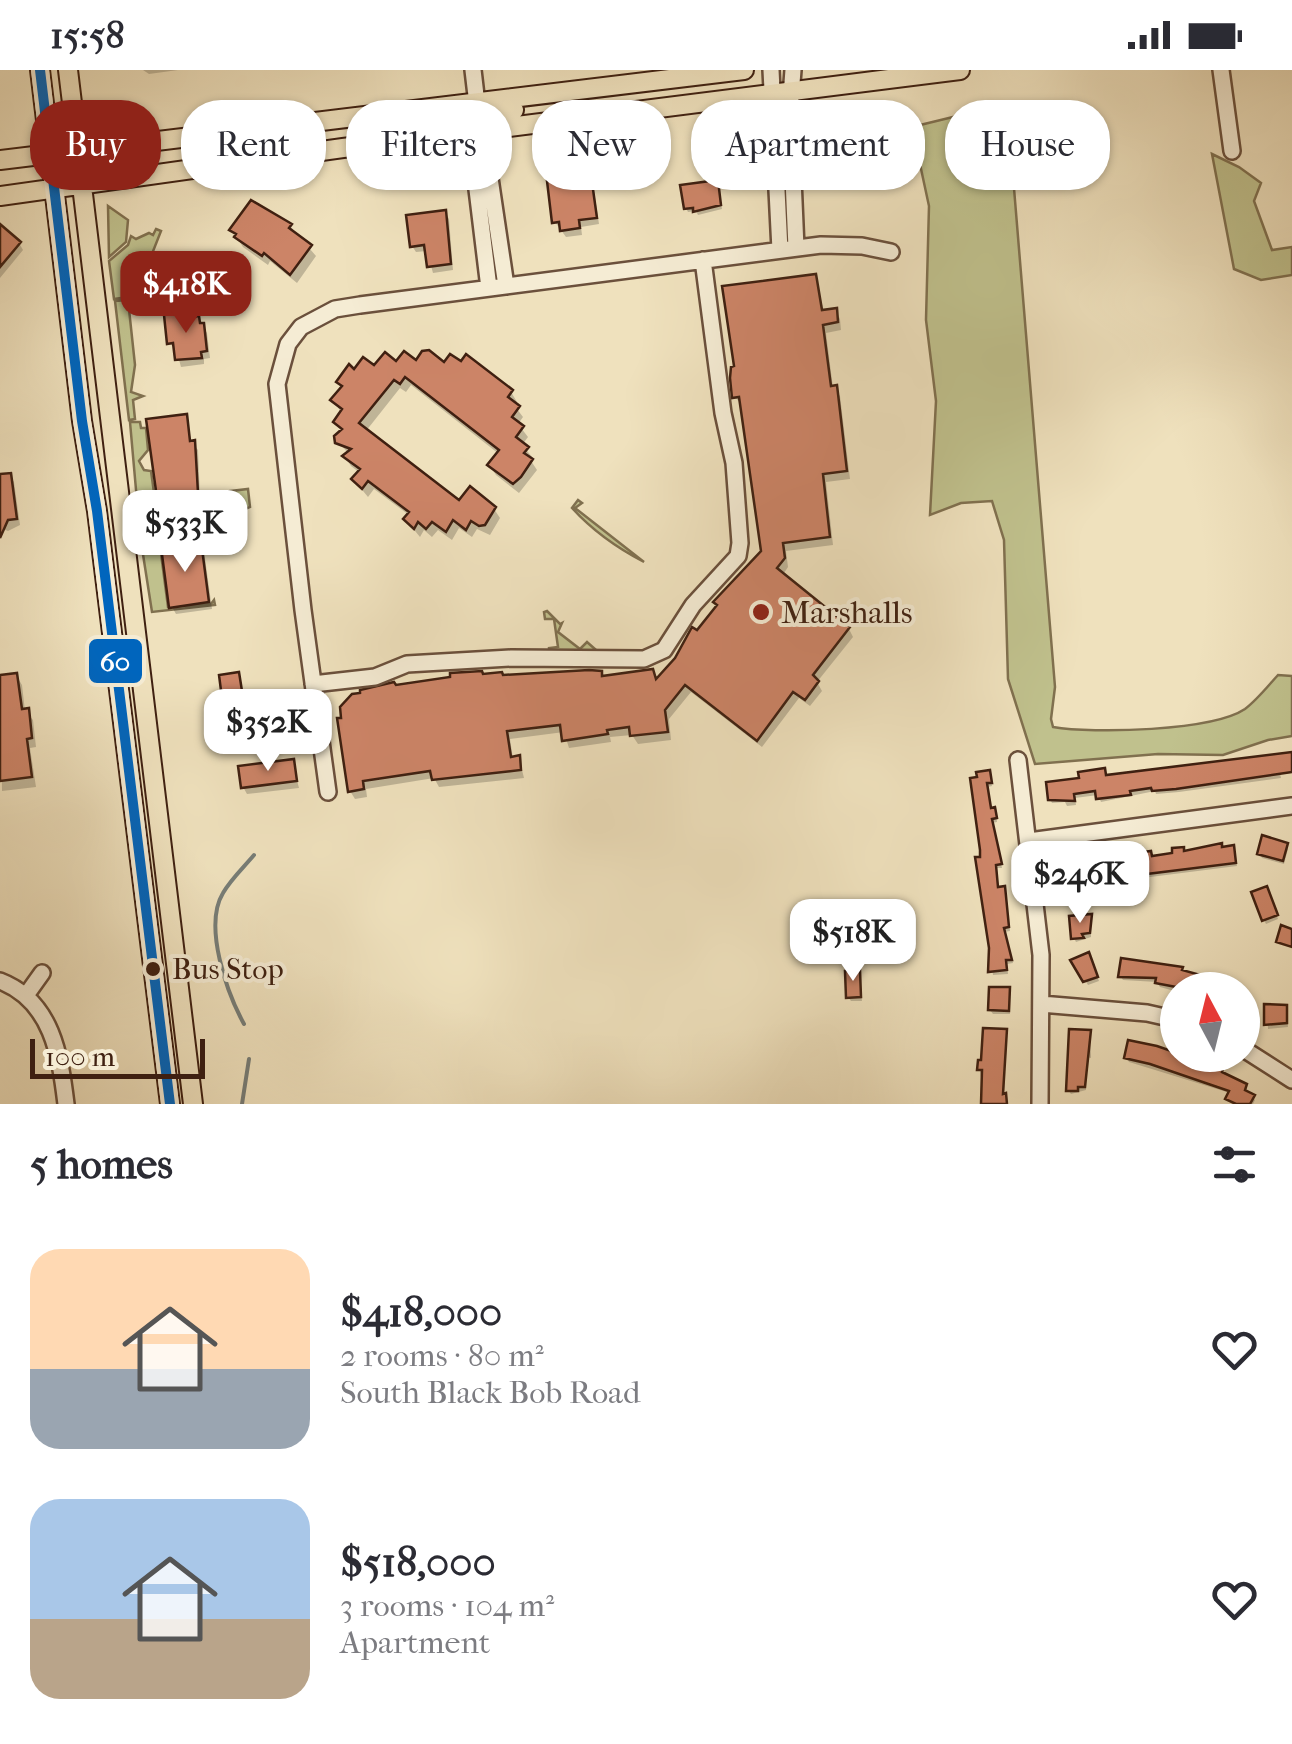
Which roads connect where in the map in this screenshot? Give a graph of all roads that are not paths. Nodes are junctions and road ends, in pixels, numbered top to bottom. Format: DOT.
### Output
graph roads {
  1 [pos="40,70"];
  2 [pos="68,70"];
  3 [pos="473,70"];
  4 [pos="744,70"];
  5 [pos="960,70"];
  6 [pos="1221,70"];
  7 [pos="782,81"];
  8 [pos="641,83"];
  9 [pos="43,100"];
  10 [pos="72,100"];
  11 [pos="477,100"];
  12 [pos="508,100"];
  13 [pos="512,110"];
  14 [pos="346,120"];
  15 [pos="512,125"];
  16 [pos="161,142"];
  17 [pos="346,147"];
  18 [pos="343,148"];
  19 [pos="346,148"];
  20 [pos="1232,151"];
  21 [pos="30,158"];
  22 [pos="0,160"];
  23 [pos="161,174"];
  24 [pos="53,190"];
  25 [pos="83,190"];
  26 [pos="482,190"];
  27 [pos="488,190"];
  28 [pos="0,196"];
  29 [pos="788,249"];
  30 [pos="891,252"];
  31 [pos="703,260"];
  32 [pos="506,286"];
  33 [pos="489,288"];
  34 [pos="313,684"];
  35 [pos="1018,760"];
  36 [pos="328,792"];
  37 [pos="1292,806"];
  38 [pos="1029,840"];
  39 [pos="42,973"];
  40 [pos="0,982"];
  41 [pos="27,994"];
  42 [pos="1041,1004"];
  43 [pos="1160,1016"];
  44 [pos="1260,1060"];
  45 [pos="1292,1080"];
  46 [pos="66,1104"];
  47 [pos="170,1104"];
  48 [pos="193,1104"];
  49 [pos="1040,1104"];
  1 -- 9 [label="main road"];
  2 -- 10 [label="main road"];
  3 -- 11 [label="street"];
  4 -- 8 [label="main road"];
  5 -- 7 [label="main road"];
  6 -- 20 [label="street"];
  7 -- 15 [label="main road"];
  7 -- 29 [label="street"];
  8 -- 12 [label="main road"];
  8 -- 13 [label="main road"];
  14 -- 16 [label="main road"];
  17 -- 18 [label="main road"];
  18 -- 19 [label="main road"];
  18 -- 23 [label="main road"];
  21 -- 22 [label="main road"];
  24 -- 28 [label="main road"];
  24 -- 47 [label="main road"];
  25 -- 48 [label="main road"];
  26 -- 33 [label="street"];
  27 -- 32 [label="street"];
  29 -- 30 [label="street"];
  29 -- 31 [label="street"];
  31 -- 32 [label="street"];
  31 -- 34 [label="street"];
  32 -- 33 [label="street"];
  33 -- 34 [label="street"];
  34 -- 36 [label="street"];
  35 -- 38 [label="street"];
  37 -- 38 [label="street"];
  38 -- 42 [label="street"];
  39 -- 41 [label="street"];
  40 -- 41 [label="street"];
  41 -- 46 [label="street"];
  42 -- 43 [label="street"];
  42 -- 49 [label="street"];
  44 -- 45 [label="street"];
}
